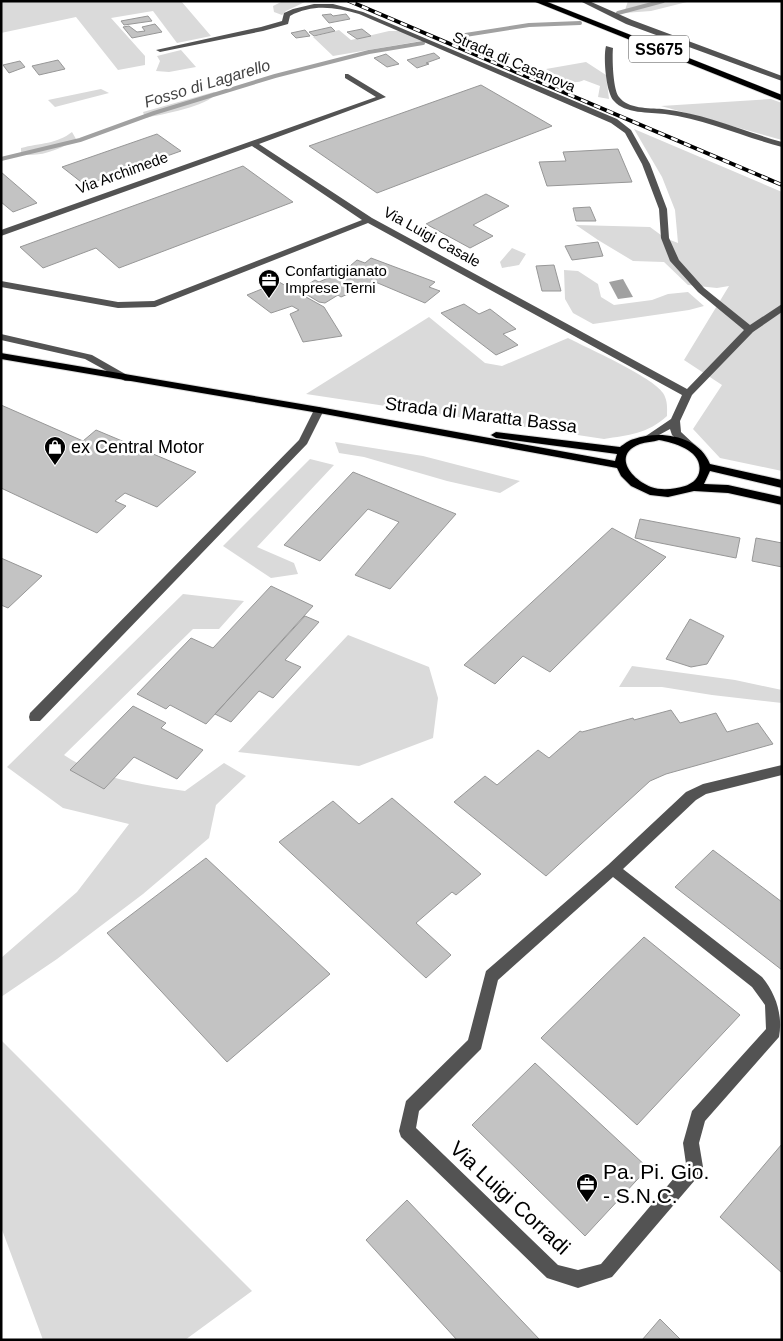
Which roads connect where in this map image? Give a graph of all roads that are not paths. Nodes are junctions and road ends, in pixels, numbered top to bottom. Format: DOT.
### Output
graph roads {
  1 [pos="537,1"];
  2 [pos="553,1"];
  3 [pos="583,1"];
  4 [pos="609,48"];
  5 [pos="160,50"];
  6 [pos="348,76"];
  7 [pos="782,80"];
  8 [pos="782,90"];
  9 [pos="782,98"];
  10 [pos="253,143"];
  11 [pos="782,145"];
  12 [pos="369,220"];
  13 [pos="1,233"];
  14 [pos="1,284"];
  15 [pos="782,307"];
  16 [pos="750,330"];
  17 [pos="1,337"];
  18 [pos="1,356"];
  19 [pos="128,379"];
  20 [pos="688,394"];
  21 [pos="319,410"];
  22 [pos="336,414"];
  23 [pos="675,421"];
  24 [pos="648,438"];
  25 [pos="691,447"];
  26 [pos="622,451"];
  27 [pos="619,465"];
  28 [pos="705,466"];
  29 [pos="782,484"];
  30 [pos="694,487"];
  31 [pos="782,501"];
  32 [pos="36,717"];
  33 [pos="782,770"];
  34 [pos="613,869"];
  1 -- 9 [label="highway, SS675"];
  2 -- 8 [label="highway, SS675"];
  3 -- 7 [label="street"];
  4 -- 11 [label="street"];
  5 -- 16 [label="street, Strada di Casanova"];
  6 -- 10 [label="street, Via Archimede"];
  10 -- 12 [label="street"];
  10 -- 13 [label="street, Via Archimede"];
  12 -- 14 [label="street, Via Luigi Casale"];
  12 -- 20 [label="street, Via Luigi Casale"];
  15 -- 16 [label="street"];
  16 -- 20 [label="street"];
  17 -- 19 [label="street, Strada di Maratta Bassa"];
  18 -- 19 [label="main road, Strada di Maratta Bassa"];
  19 -- 21 [label="main road, Strada di Maratta Bassa"];
  20 -- 23 [label="street"];
  21 -- 22 [label="main road, Strada di Maratta Bassa"];
  21 -- 32 [label="street"];
  22 -- 26 [label="main road, Strada di Maratta Bassa"];
  22 -- 27 [label="main road, Strada di Maratta Bassa"];
  23 -- 24 [label="street"];
  23 -- 25 [label="street"];
  24 -- 25 [label="main road"];
  24 -- 26 [label="main road"];
  25 -- 28 [label="main road"];
  26 -- 27 [label="main road"];
  27 -- 30 [label="main road"];
  28 -- 29 [label="main road"];
  28 -- 30 [label="main road"];
  30 -- 31 [label="main road"];
  33 -- 34 [label="street, Via Luigi Corradi"];
  34 -- 34 [label="street, Via Luigi Corradi"];
}
